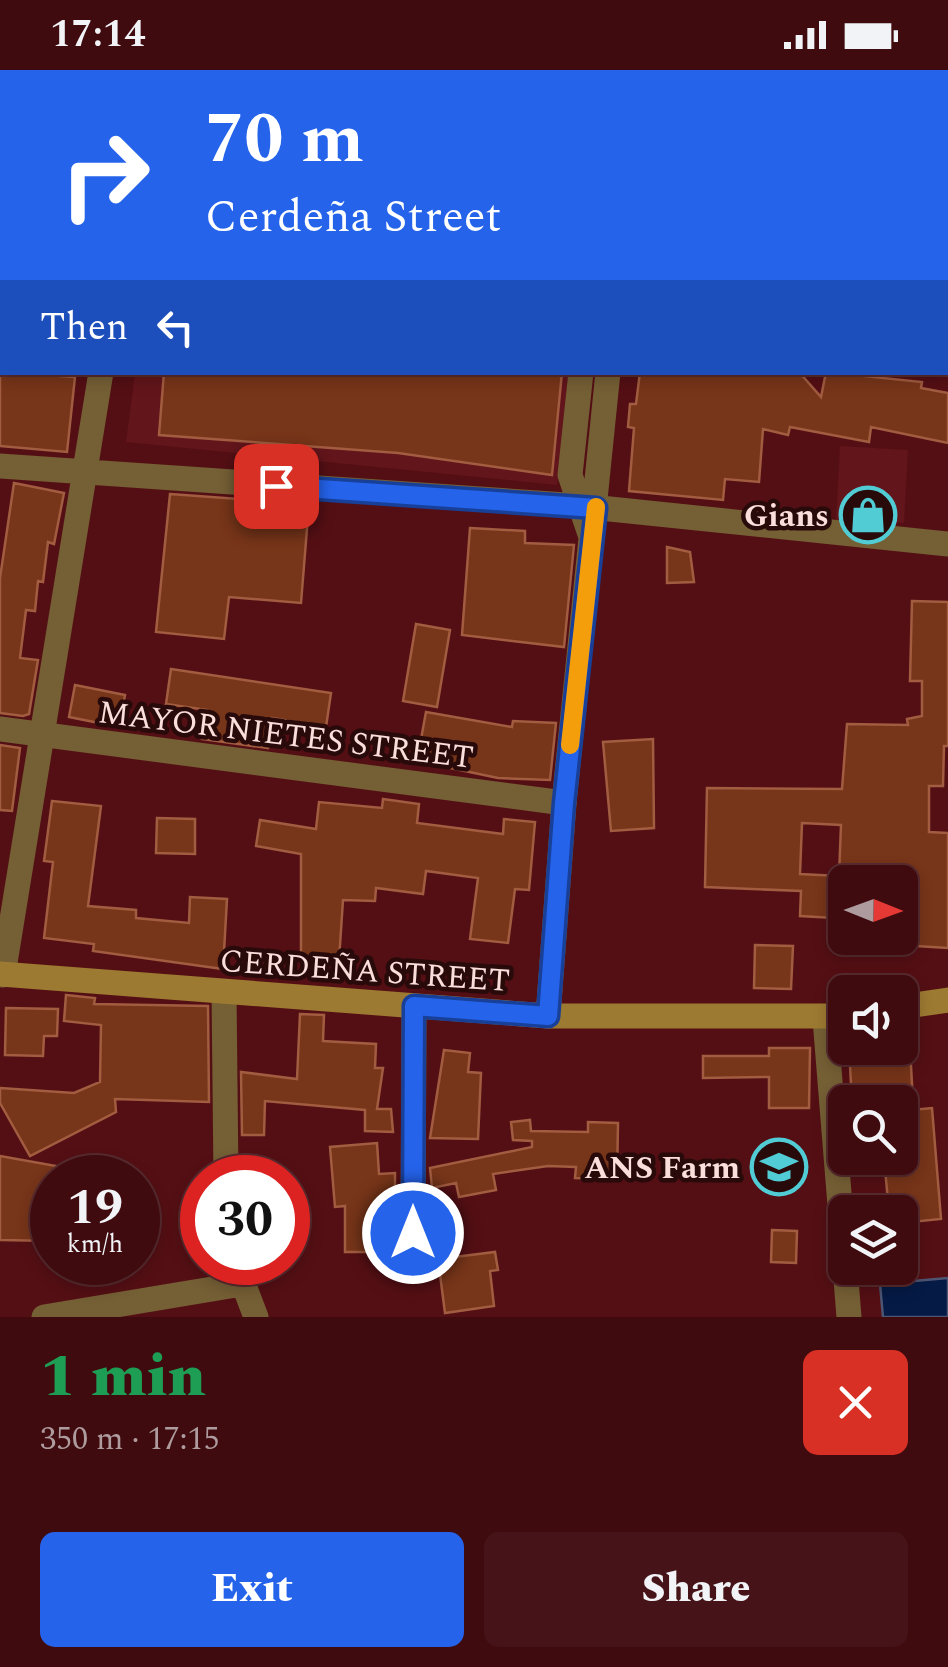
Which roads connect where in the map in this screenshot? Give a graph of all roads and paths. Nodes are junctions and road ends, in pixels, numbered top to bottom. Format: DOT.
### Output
graph roads {
  1 [pos="101,375"];
  2 [pos="581,375"];
  3 [pos="608,375"];
  4 [pos="0,466"];
  5 [pos="86,473"];
  6 [pos="588,507"];
  7 [pos="948,544"];
  8 [pos="0,729"];
  9 [pos="43,735"];
  10 [pos="564,803"];
  11 [pos="2,974"];
  12 [pos="224,992"];
  13 [pos="948,1000"];
  14 [pos="918,1004"];
  15 [pos="414,1006"];
  16 [pos="548,1016"];
  17 [pos="828,1018"];
  18 [pos="837,1065"];
  19 [pos="226,1155"];
  20 [pos="413,1233"];
  21 [pos="185,1285"];
  22 [pos="243,1285"];
  23 [pos="44,1317"];
  24 [pos="256,1317"];
  25 [pos="849,1317"];
  1 -- 5 [label="street"];
  2 -- 6 [label="street"];
  3 -- 6 [label="street"];
  4 -- 5 [label="street"];
  5 -- 6 [label="street"];
  5 -- 9 [label="street"];
  6 -- 7 [label="street"];
  6 -- 10 [label="street"];
  8 -- 9 [label="street, MAYOR NIETES STREET"];
  9 -- 10 [label="street, MAYOR NIETES STREET"];
  9 -- 11 [label="street"];
  10 -- 16 [label="street"];
  11 -- 12 [label="main road, CERDEÑA STREET"];
  12 -- 15 [label="main road, CERDEÑA STREET"];
  12 -- 19 [label="street"];
  13 -- 14 [label="main road"];
  15 -- 16 [label="main road, CERDEÑA STREET"];
  15 -- 20 [label="street"];
  16 -- 17 [label="main road, CERDEÑA STREET"];
  18 -- 25 [label="street"];
  21 -- 23 [label="street"];
  22 -- 24 [label="street"];
}
